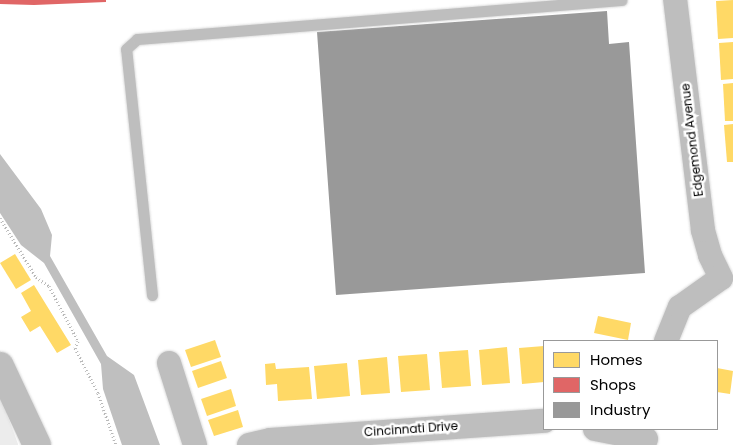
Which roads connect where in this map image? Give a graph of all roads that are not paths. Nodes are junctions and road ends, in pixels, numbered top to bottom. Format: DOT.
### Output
graph roads {
  1 [pos="621,0"];
  2 [pos="675,0"];
  3 [pos="152,295"];
  4 [pos="666,340"];
  5 [pos="169,363"];
  6 [pos="0,366"];
  7 [pos="543,421"];
  8 [pos="601,430"];
  9 [pos="647,438"];
  10 [pos="37,445"];
  11 [pos="195,445"];
  12 [pos="249,445"];
  1 -- 3 [label="lane"];
  2 -- 4 [label="street, Edgemond Avenue"];
  5 -- 11 [label="street"];
  6 -- 10 [label="highway"];
  7 -- 12 [label="street, Cincinnati Drive"];
  8 -- 9 [label="street"];
}
